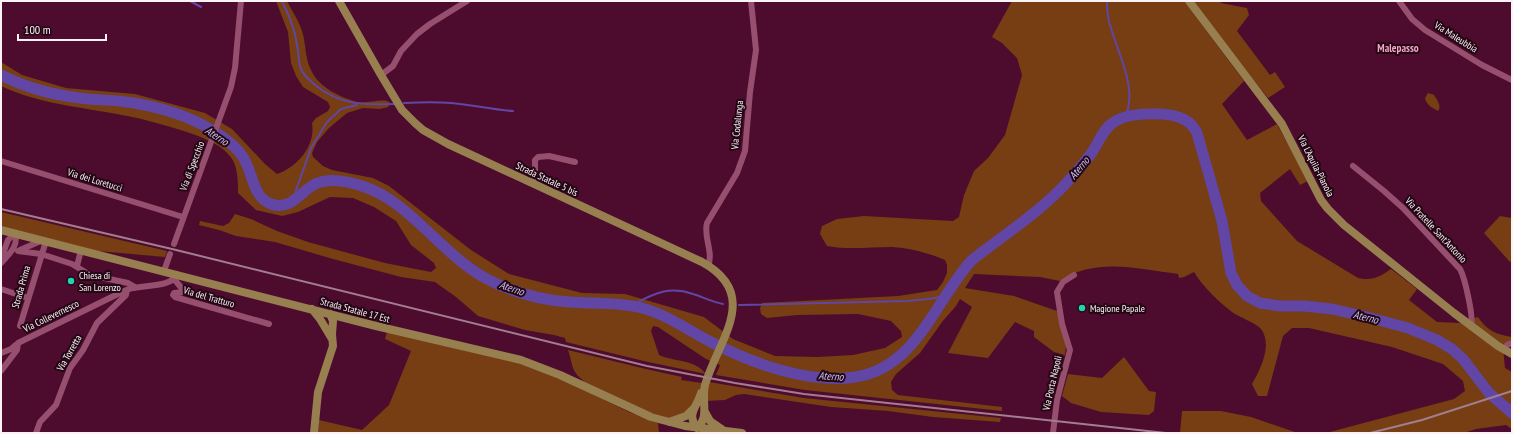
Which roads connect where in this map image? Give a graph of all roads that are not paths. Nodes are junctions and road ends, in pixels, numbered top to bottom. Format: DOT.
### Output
graph roads {
  1 [pos="241,1"];
  2 [pos="339,1"];
  3 [pos="467,1"];
  4 [pos="751,1"];
  5 [pos="1189,1"];
  6 [pos="1399,1"];
  7 [pos="381,75"];
  8 [pos="1512,80"];
  9 [pos="1,161"];
  10 [pos="575,162"];
  11 [pos="1353,166"];
  12 [pos="533,183"];
  13 [pos="183,217"];
  14 [pos="1,230"];
  15 [pos="15,233"];
  16 [pos="44,240"];
  17 [pos="174,244"];
  18 [pos="81,250"];
  19 [pos="18,251"];
  20 [pos="41,254"];
  21 [pos="170,254"];
  22 [pos="2,260"];
  23 [pos="77,266"];
  24 [pos="708,266"];
  25 [pos="164,271"];
  26 [pos="1074,275"];
  27 [pos="176,277"];
  28 [pos="135,287"];
  29 [pos="1,289"];
  30 [pos="127,290"];
  31 [pos="28,298"];
  32 [pos="312,309"];
  33 [pos="330,314"];
  34 [pos="345,318"];
  35 [pos="269,324"];
  36 [pos="20,326"];
  37 [pos="328,326"];
  38 [pos="1472,327"];
  39 [pos="18,343"];
  40 [pos="1512,343"];
  41 [pos="1508,352"];
  42 [pos="1,353"];
  43 [pos="715,359"];
  44 [pos="1,371"];
  45 [pos="694,409"];
  46 [pos="704,411"];
  47 [pos="666,422"];
  48 [pos="697,428"];
  49 [pos="725,431"];
  50 [pos="36,433"];
  51 [pos="314,433"];
  52 [pos="742,433"];
  53 [pos="1053,433"];
  1 -- 13 [label="street, Via di Specchio"];
  2 -- 7 [label="main road, Strada Statale 5 bis"];
  3 -- 7 [label="street"];
  4 -- 24 [label="street, Via Codalunga"];
  5 -- 38 [label="main road, Via L'Aquila-Pianola"];
  6 -- 8 [label="street, Via Maleubbia"];
  7 -- 12 [label="main road, Strada Statale 5 bis"];
  9 -- 13 [label="street, Via dei Loretucci"];
  10 -- 12 [label="street"];
  11 -- 38 [label="street, Via Pratelle Sant'Antonio"];
  12 -- 24 [label="main road, Strada Statale 5 bis"];
  13 -- 17 [label="street, Via di Specchio"];
  14 -- 15 [label="main road, Strada Statale 17 Est"];
  15 -- 16 [label="main road, Strada Statale 17 Est"];
  15 -- 22 [label="street"];
  16 -- 18 [label="main road, Strada Statale 17 Est"];
  16 -- 19 [label="street"];
  16 -- 20 [label="street, Strada Prima"];
  18 -- 23 [label="street"];
  18 -- 25 [label="main road, Strada Statale 17 Est"];
  19 -- 20 [label="street"];
  19 -- 22 [label="street"];
  20 -- 23 [label="street"];
  20 -- 31 [label="street, Strada Prima"];
  21 -- 25 [label="street"];
  23 -- 28 [label="street"];
  24 -- 43 [label="main road, Strada Statale 5 bis"];
  25 -- 27 [label="main road, Strada Statale 17 Est"];
  26 -- 53 [label="street, Via Porta Napoli"];
  27 -- 28 [label="street, Via Collevernesco"];
  27 -- 32 [label="main road, Strada Statale 17 Est"];
  27 -- 35 [label="street, Via del Tratturo"];
  28 -- 30 [label="street, Via Collevernesco"];
  29 -- 31 [label="street"];
  30 -- 39 [label="street, Via Collevernesco"];
  30 -- 50 [label="street, Via Torretta"];
  31 -- 36 [label="street, Strada Prima"];
  32 -- 33 [label="main road, Strada Statale 17 Est"];
  32 -- 37 [label="main road"];
  33 -- 34 [label="main road, Strada Statale 17 Est"];
  33 -- 37 [label="main road"];
  34 -- 37 [label="main road"];
  34 -- 47 [label="main road, Strada Statale 17 Est"];
  37 -- 51 [label="main road"];
  38 -- 41 [label="main road, Via L'Aquila-Pianola"];
  39 -- 42 [label="street, Via Collevernesco"];
  39 -- 44 [label="street"];
  40 -- 41 [label="street"];
  43 -- 45 [label="main road, Strada Statale 5 bis"];
  43 -- 46 [label="main road, Strada Statale 5 bis"];
  45 -- 47 [label="main road"];
  45 -- 48 [label="main road"];
  46 -- 48 [label="main road, Strada Statale 5 bis"];
  46 -- 49 [label="main road"];
  47 -- 48 [label="main road, Strada Statale 17 Est"];
  48 -- 49 [label="main road"];
  49 -- 52 [label="main road"];
}
